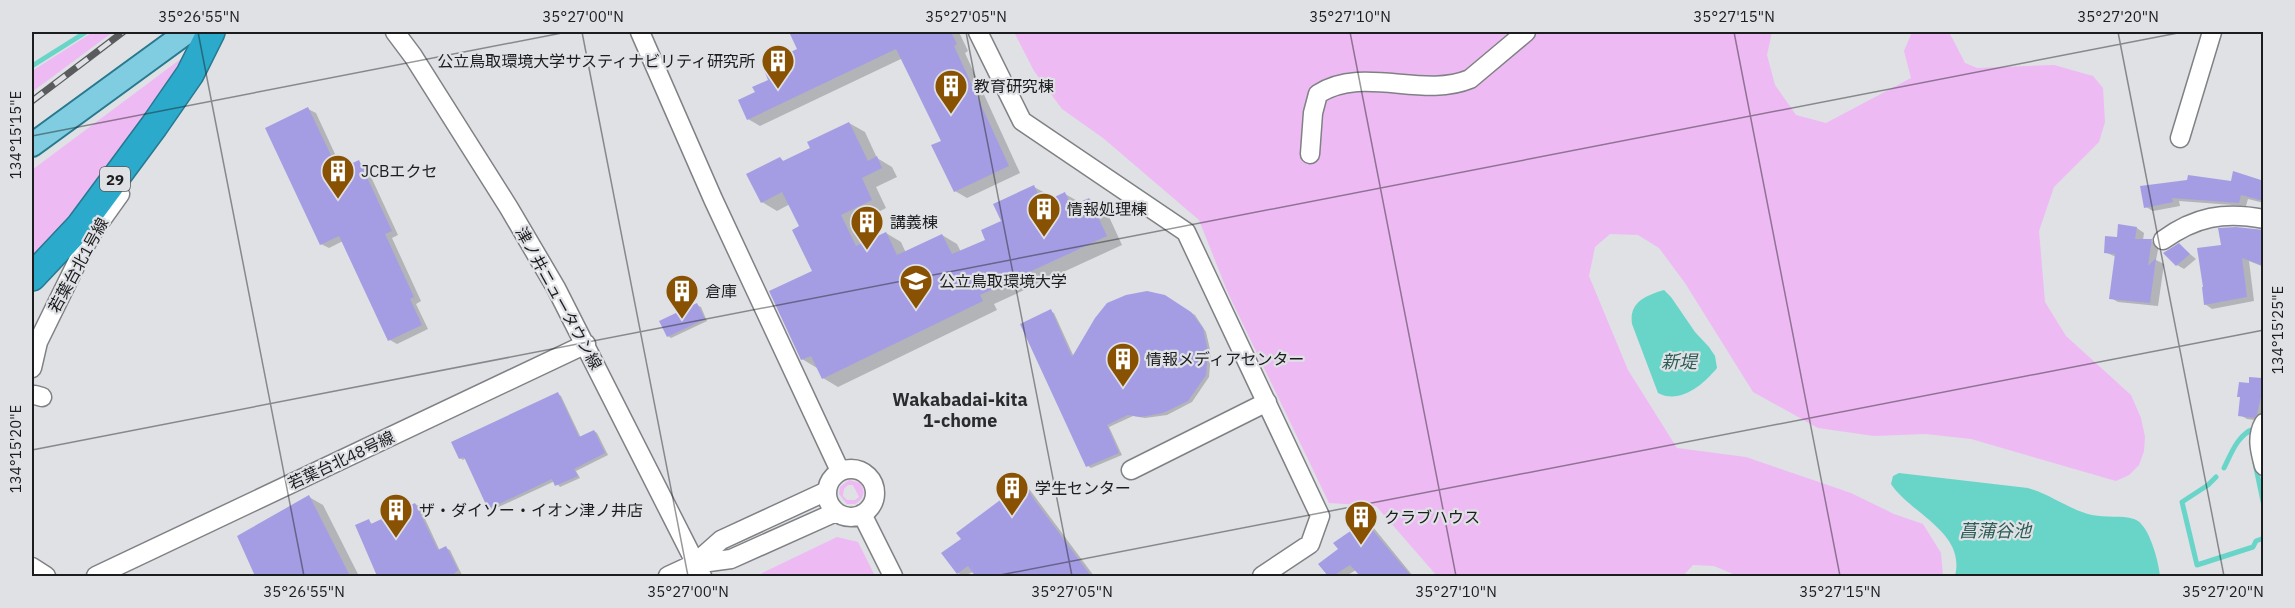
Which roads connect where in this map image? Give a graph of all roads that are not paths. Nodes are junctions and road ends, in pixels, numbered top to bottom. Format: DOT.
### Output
graph roads {
  1 [pos="187,32"];
  2 [pos="211,32"];
  3 [pos="395,32"];
  4 [pos="640,32"];
  5 [pos="978,32"];
  6 [pos="1526,32"];
  7 [pos="2212,32"];
  8 [pos="190,74"];
  9 [pos="2180,138"];
  10 [pos="32,145"];
  11 [pos="1310,154"];
  12 [pos="2264,219"];
  13 [pos="2163,240"];
  14 [pos="32,277"];
  15 [pos="586,344"];
  16 [pos="32,368"];
  17 [pos="1266,402"];
  18 [pos="2264,423"];
  19 [pos="2264,466"];
  20 [pos="1131,470"];
  21 [pos="840,471"];
  22 [pos="827,491"];
  23 [pos="836,512"];
  24 [pos="862,514"];
  25 [pos="32,567"];
  26 [pos="698,570"];
  27 [pos="46,576"];
  28 [pos="96,576"];
  29 [pos="668,576"];
  30 [pos="893,576"];
  31 [pos="1262,576"];
  1 -- 10 [label="main road"];
  2 -- 8 [label="highway, 29"];
  3 -- 15 [label="street, 津ノ井ニュータウン線"];
  4 -- 21 [label="street"];
  5 -- 17 [label="street"];
  6 -- 11 [label="street"];
  7 -- 9 [label="street"];
  8 -- 14 [label="highway, 29"];
  8 -- 16 [label="street, 若葉台北1号線"];
  12 -- 13 [label="street"];
  15 -- 26 [label="street, 津ノ井ニュータウン線"];
  15 -- 28 [label="street, 若葉台北48号線"];
  17 -- 20 [label="street"];
  17 -- 31 [label="street"];
  18 -- 19 [label="street"];
  21 -- 22 [label="street"];
  21 -- 24 [label="street"];
  22 -- 23 [label="street"];
  22 -- 26 [label="street"];
  23 -- 24 [label="street"];
  23 -- 26 [label="street"];
  24 -- 30 [label="street"];
  25 -- 27 [label="street"];
  26 -- 29 [label="street"];
}
